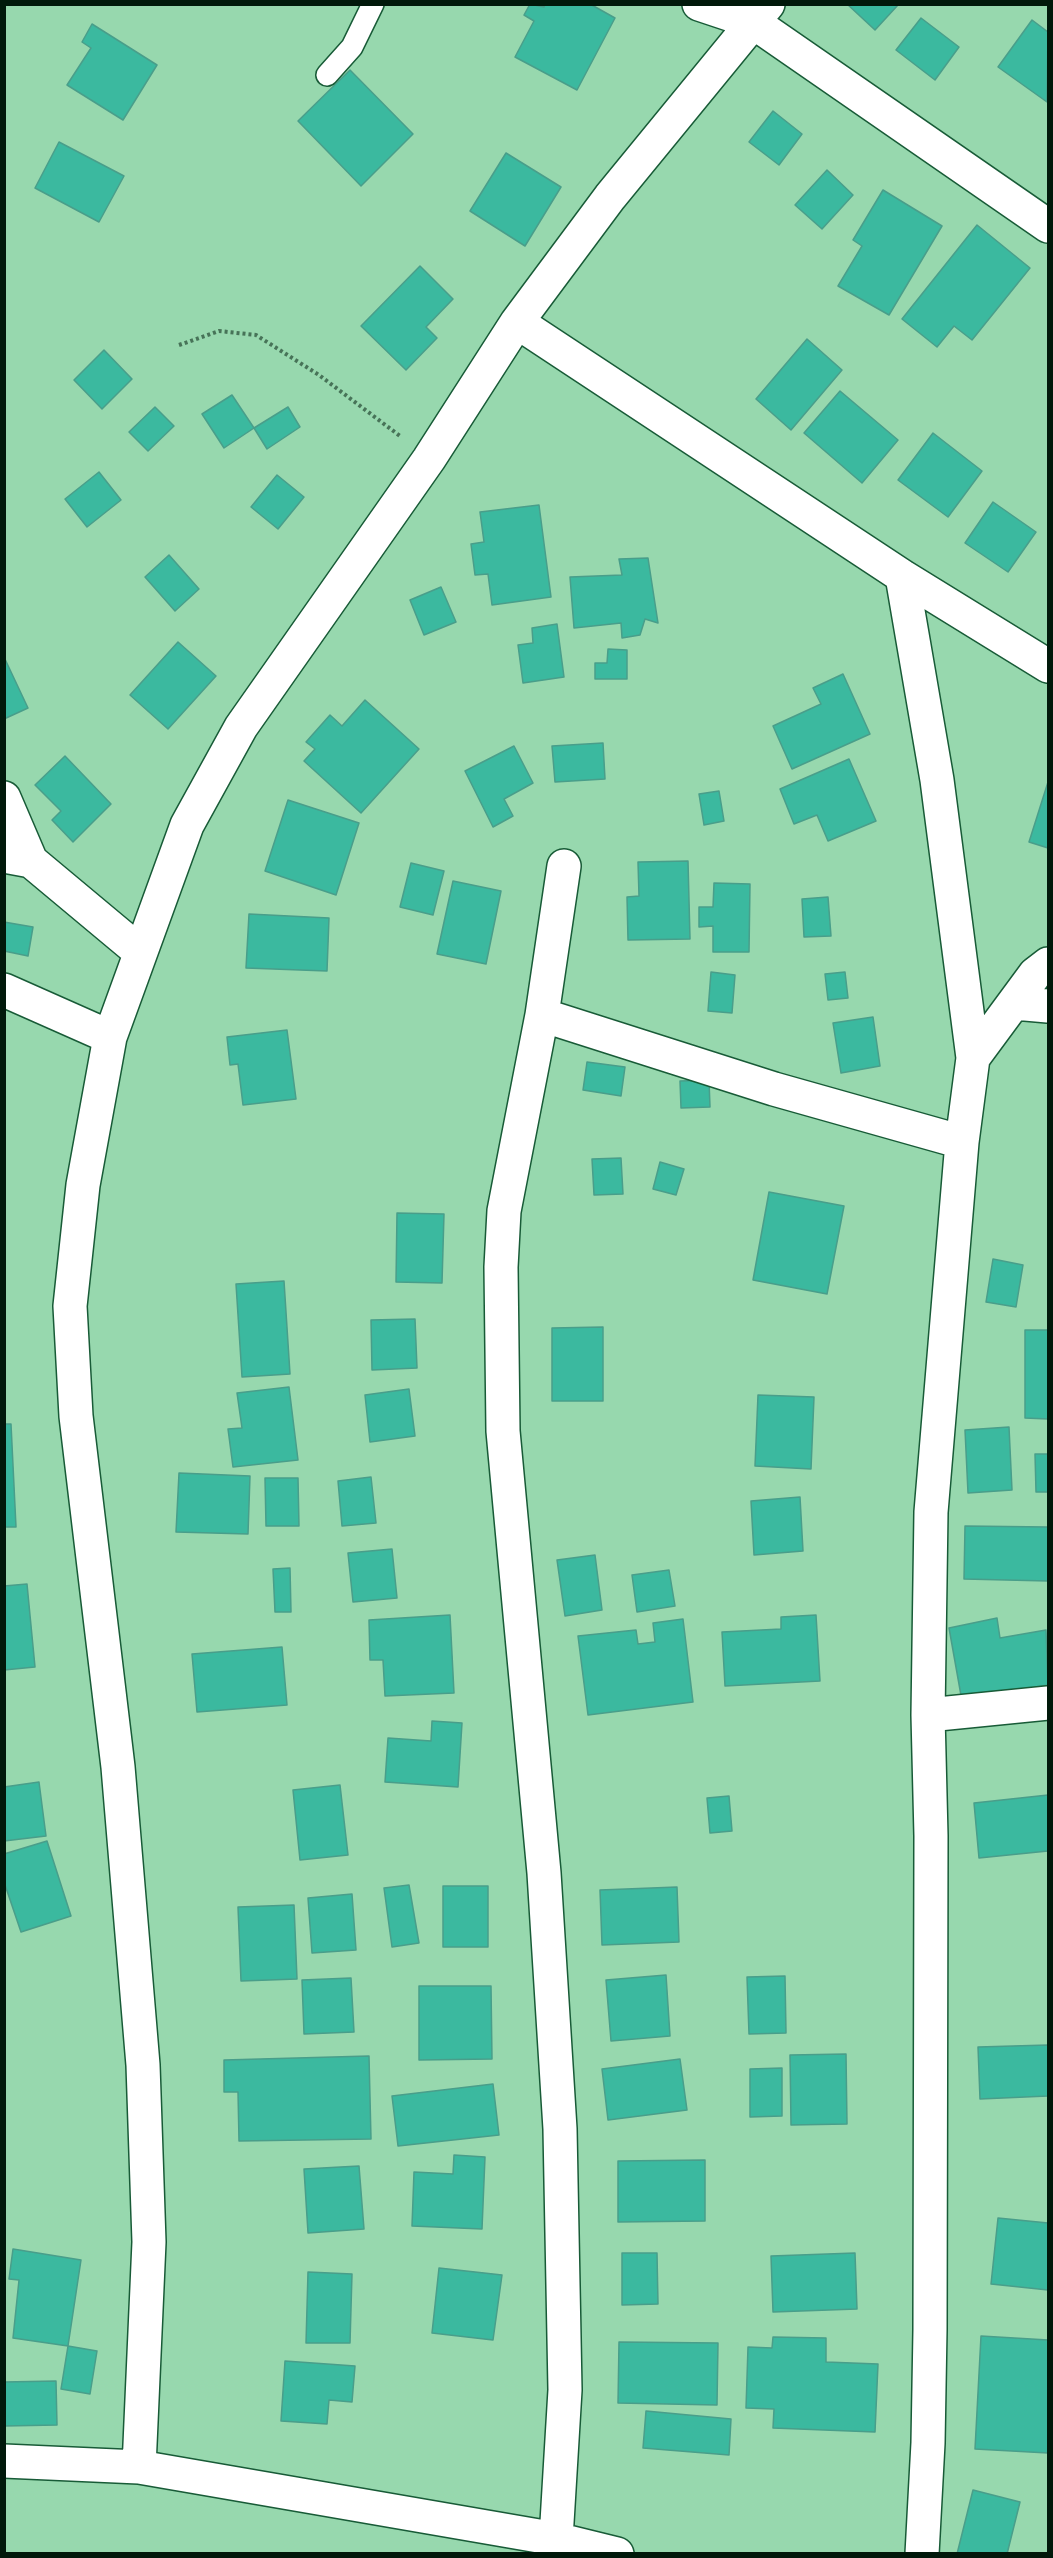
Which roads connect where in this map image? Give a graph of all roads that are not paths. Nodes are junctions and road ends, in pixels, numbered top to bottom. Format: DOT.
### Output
graph roads {
  1 [pos="373,4"];
  2 [pos="699,4"];
  3 [pos="760,13"];
  4 [pos="327,75"];
  5 [pos="1048,226"];
  6 [pos="517,322"];
  7 [pos="902,576"];
  8 [pos="1048,666"];
  9 [pos="4,798"];
  10 [pos="18,859"];
  11 [pos="564,866"];
  12 [pos="140,952"];
  13 [pos="1048,964"];
  14 [pos="4,990"];
  15 [pos="1014,1003"];
  16 [pos="1048,1006"];
  17 [pos="542,1014"];
  18 [pos="110,1037"];
  19 [pos="973,1058"];
  20 [pos="962,1142"];
  21 [pos="1048,1703"];
  22 [pos="928,1715"];
  23 [pos="4,2461"];
  24 [pos="139,2467"];
  25 [pos="553,2546"];
  26 [pos="617,2553"];
  27 [pos="922,2553"];
  1 -- 4 [label="lane"];
  2 -- 3 [label="street"];
  3 -- 5 [label="street"];
  3 -- 6 [label="street"];
  6 -- 7 [label="street"];
  6 -- 12 [label="street"];
  7 -- 8 [label="street"];
  7 -- 19 [label="street"];
  9 -- 10 [label="street"];
  10 -- 12 [label="street"];
  11 -- 17 [label="street"];
  12 -- 18 [label="street"];
  13 -- 15 [label="street"];
  14 -- 18 [label="street"];
  15 -- 16 [label="street"];
  15 -- 19 [label="street"];
  17 -- 20 [label="street"];
  17 -- 25 [label="street"];
  18 -- 24 [label="street"];
  19 -- 20 [label="street"];
  20 -- 22 [label="street"];
  21 -- 22 [label="street"];
  22 -- 27 [label="street"];
  23 -- 24 [label="street"];
  24 -- 25 [label="street"];
  25 -- 26 [label="street"];
}
